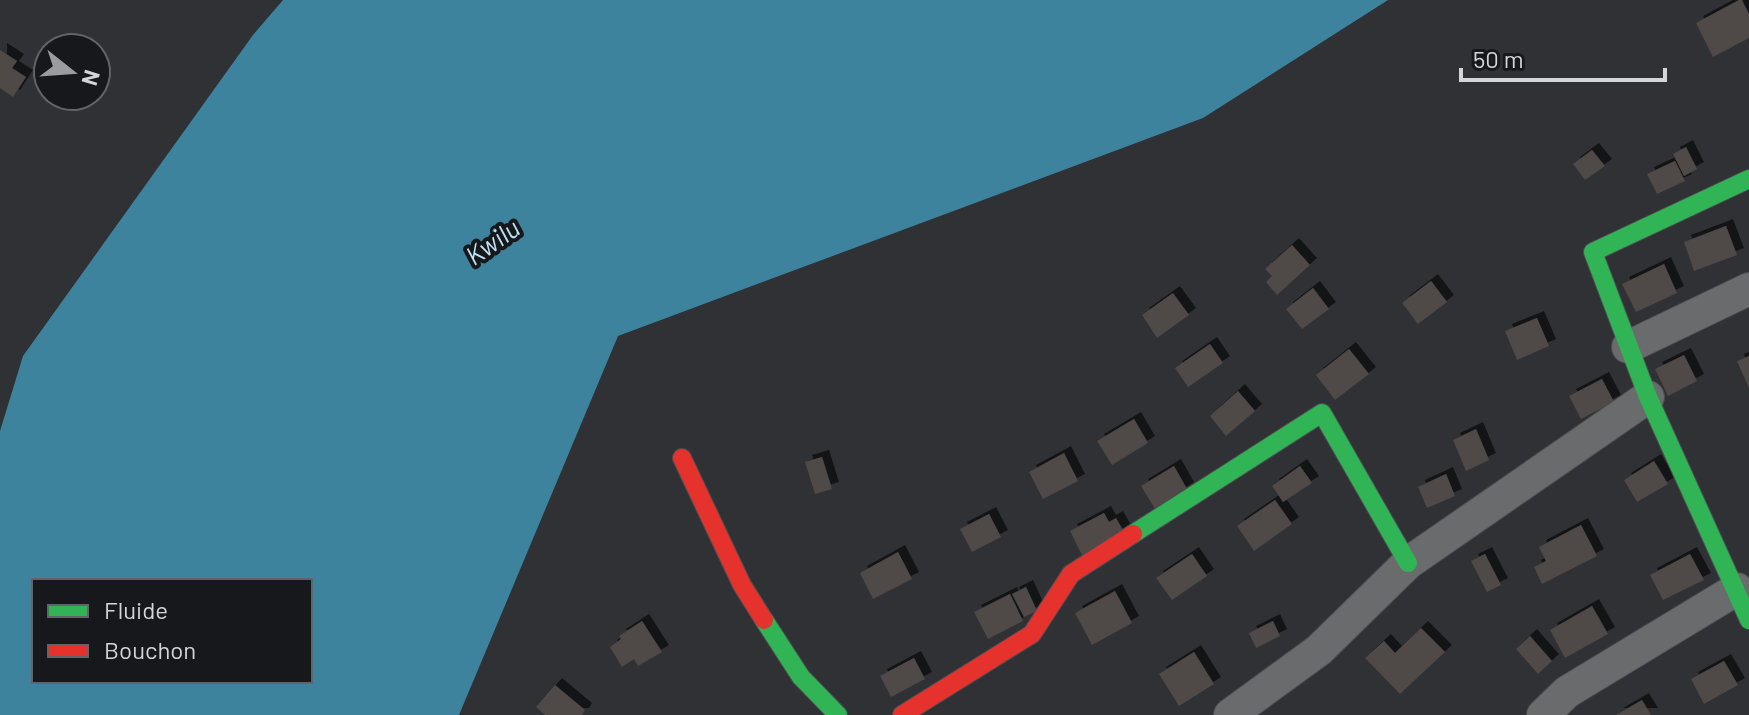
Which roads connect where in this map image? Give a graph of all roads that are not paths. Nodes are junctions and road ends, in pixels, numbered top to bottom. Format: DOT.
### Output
graph roads {
  1 [pos="1749,179"];
  2 [pos="1749,289"];
  3 [pos="1628,347"];
  4 [pos="1648,397"];
  5 [pos="682,458"];
  6 [pos="1408,563"];
  7 [pos="1737,569"];
  8 [pos="1749,620"];
  9 [pos="838,715"];
  10 [pos="902,715"];
  11 [pos="1230,715"];
  12 [pos="1543,715"];
  1 -- 3 [label="street"];
  2 -- 3 [label="street"];
  3 -- 4 [label="street"];
  4 -- 6 [label="street"];
  4 -- 7 [label="street"];
  5 -- 9 [label="street"];
  6 -- 10 [label="street"];
  6 -- 11 [label="street"];
  7 -- 8 [label="street"];
  7 -- 12 [label="street"];
}
